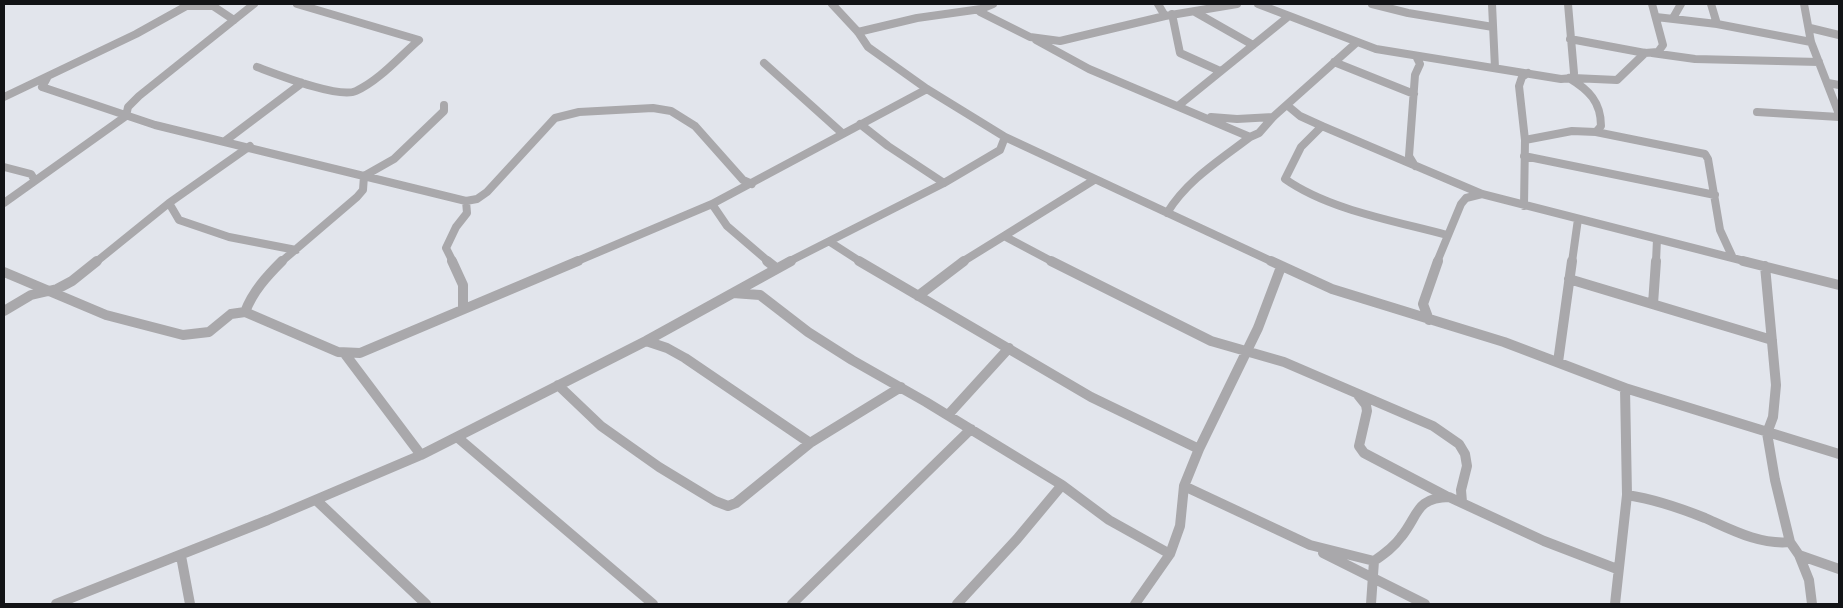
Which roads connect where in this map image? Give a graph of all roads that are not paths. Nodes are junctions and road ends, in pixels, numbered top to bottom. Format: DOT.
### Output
graph roads {
  1 [pos="254,4"];
  2 [pos="297,4"];
  3 [pos="832,4"];
  4 [pos="993,4"];
  5 [pos="1158,4"];
  6 [pos="1237,4"];
  7 [pos="1258,4"];
  8 [pos="1372,4"];
  9 [pos="1492,4"];
  10 [pos="1568,4"];
  11 [pos="1652,4"];
  12 [pos="1681,4"];
  13 [pos="1711,4"];
  14 [pos="1804,4"];
  15 [pos="189,5"];
  16 [pos="1269,5"];
  17 [pos="981,9"];
  18 [pos="1195,12"];
  19 [pos="1168,15"];
  20 [pos="1289,16"];
  21 [pos="1656,17"];
  22 [pos="1674,18"];
  23 [pos="234,20"];
  24 [pos="1716,24"];
  25 [pos="1493,27"];
  26 [pos="1810,28"];
  27 [pos="858,32"];
  28 [pos="1839,35"];
  29 [pos="1030,37"];
  30 [pos="1570,39"];
  31 [pos="1060,41"];
  32 [pos="1811,42"];
  33 [pos="1356,43"];
  34 [pos="1253,45"];
  35 [pos="1054,50"];
  36 [pos="1662,50"];
  37 [pos="1649,53"];
  38 [pos="1416,56"];
  39 [pos="1670,56"];
  40 [pos="1334,62"];
  41 [pos="1819,62"];
  42 [pos="764,63"];
  43 [pos="257,68"];
  44 [pos="1494,68"];
  45 [pos="1220,71"];
  46 [pos="1528,73"];
  47 [pos="47,78"];
  48 [pos="1571,78"];
  49 [pos="1828,82"];
  50 [pos="302,83"];
  51 [pos="1839,85"];
  52 [pos="927,89"];
  53 [pos="1414,94"];
  54 [pos="4,97"];
  55 [pos="444,105"];
  56 [pos="1178,106"];
  57 [pos="1288,106"];
  58 [pos="128,107"];
  59 [pos="1757,112"];
  60 [pos="115,113"];
  61 [pos="1276,115"];
  62 [pos="1299,115"];
  63 [pos="126,116"];
  64 [pos="1839,116"];
  65 [pos="1204,117"];
  66 [pos="860,124"];
  67 [pos="1322,126"];
  68 [pos="1596,132"];
  69 [pos="842,133"];
  70 [pos="1005,137"];
  71 [pos="1250,137"];
  72 [pos="1525,140"];
  73 [pos="225,141"];
  74 [pos="250,146"];
  75 [pos="1025,146"];
  76 [pos="1000,150"];
  77 [pos="1409,156"];
  78 [pos="1524,156"];
  79 [pos="1396,158"];
  80 [pos="1415,166"];
  81 [pos="4,167"];
  82 [pos="364,176"];
  83 [pos="34,180"];
  84 [pos="1094,180"];
  85 [pos="944,183"];
  86 [pos="752,184"];
  87 [pos="1482,194"];
  88 [pos="1715,195"];
  89 [pos="466,201"];
  90 [pos="4,203"];
  91 [pos="169,203"];
  92 [pos="712,204"];
  93 [pos="1524,206"];
  94 [pos="1167,213"];
  95 [pos="1578,219"];
  96 [pos="1447,235"];
  97 [pos="1004,236"];
  98 [pos="1658,239"];
  99 [pos="830,242"];
  100 [pos="296,250"];
  101 [pos="1732,256"];
  102 [pos="1766,266"];
  103 [pos="1281,267"];
  104 [pos="776,268"];
  105 [pos="4,272"];
  106 [pos="1569,279"];
  107 [pos="1839,285"];
  108 [pos="50,291"];
  109 [pos="465,293"];
  110 [pos="731,294"];
  111 [pos="918,296"];
  112 [pos="488,298"];
  113 [pos="1423,304"];
  114 [pos="1653,304"];
  115 [pos="463,308"];
  116 [pos="4,311"];
  117 [pos="1402,311"];
  118 [pos="245,312"];
  119 [pos="1429,320"];
  120 [pos="1772,340"];
  121 [pos="646,341"];
  122 [pos="1009,348"];
  123 [pos="366,350"];
  124 [pos="345,354"];
  125 [pos="1246,354"];
  126 [pos="1558,362"];
  127 [pos="354,365"];
  128 [pos="558,385"];
  129 [pos="901,386"];
  130 [pos="1624,388"];
  131 [pos="1358,395"];
  132 [pos="948,415"];
  133 [pos="971,429"];
  134 [pos="1767,432"];
  135 [pos="457,437"];
  136 [pos="810,443"];
  137 [pos="1199,450"];
  138 [pos="1839,454"];
  139 [pos="421,455"];
  140 [pos="1062,486"];
  141 [pos="1184,486"];
  142 [pos="1626,495"];
  143 [pos="1449,497"];
  144 [pos="316,500"];
  145 [pos="1462,502"];
  146 [pos="1790,542"];
  147 [pos="1310,545"];
  148 [pos="1170,554"];
  149 [pos="1799,555"];
  150 [pos="181,556"];
  151 [pos="1374,561"];
  152 [pos="1618,569"];
  153 [pos="1839,569"];
  154 [pos="1371,577"];
  155 [pos="56,604"];
  156 [pos="190,604"];
  157 [pos="426,604"];
  158 [pos="653,604"];
  159 [pos="792,604"];
  160 [pos="957,604"];
  161 [pos="1135,604"];
  162 [pos="1371,604"];
  163 [pos="1425,604"];
  164 [pos="1615,604"];
  165 [pos="1812,604"];
  1 -- 23 [label="street"];
  2 -- 50 [label="street"];
  3 -- 27 [label="street"];
  4 -- 17 [label="street"];
  5 -- 19 [label="street"];
  6 -- 18 [label="street"];
  7 -- 16 [label="street"];
  8 -- 25 [label="street"];
  9 -- 25 [label="street"];
  10 -- 30 [label="street"];
  11 -- 21 [label="street"];
  12 -- 22 [label="street"];
  13 -- 24 [label="street"];
  14 -- 26 [label="street"];
  15 -- 23 [label="street"];
  15 -- 47 [label="street"];
  16 -- 20 [label="street"];
  17 -- 27 [label="street"];
  17 -- 29 [label="street"];
  18 -- 19 [label="street"];
  18 -- 34 [label="street"];
  19 -- 31 [label="street"];
  19 -- 45 [label="street"];
  20 -- 33 [label="street"];
  20 -- 34 [label="street"];
  21 -- 22 [label="street"];
  21 -- 36 [label="street"];
  22 -- 24 [label="street"];
  23 -- 58 [label="street"];
  24 -- 32 [label="street"];
  25 -- 44 [label="street"];
  26 -- 28 [label="street"];
  26 -- 32 [label="street"];
  27 -- 52 [label="street"];
  29 -- 31 [label="street"];
  29 -- 35 [label="street"];
  30 -- 37 [label="street"];
  30 -- 48 [label="street"];
  31 -- 35 [label="street"];
  32 -- 41 [label="street"];
  33 -- 38 [label="street"];
  33 -- 40 [label="street"];
  34 -- 45 [label="street"];
  35 -- 56 [label="street"];
  36 -- 37 [label="street"];
  36 -- 39 [label="street"];
  37 -- 39 [label="street"];
  37 -- 48 [label="street"];
  38 -- 44 [label="street"];
  38 -- 53 [label="street"];
  39 -- 41 [label="street"];
  40 -- 53 [label="street"];
  40 -- 57 [label="street"];
  41 -- 49 [label="street"];
  42 -- 69 [label="street"];
  43 -- 50 [label="street"];
  44 -- 46 [label="street"];
  45 -- 56 [label="street"];
  46 -- 48 [label="street"];
  46 -- 72 [label="street"];
  47 -- 54 [label="street"];
  47 -- 60 [label="street"];
  48 -- 68 [label="street"];
  49 -- 51 [label="street"];
  49 -- 64 [label="street"];
  50 -- 73 [label="street"];
  52 -- 66 [label="street"];
  52 -- 70 [label="street"];
  53 -- 77 [label="street"];
  55 -- 82 [label="street"];
  56 -- 65 [label="street"];
  57 -- 61 [label="street"];
  57 -- 62 [label="street"];
  58 -- 60 [label="street"];
  58 -- 63 [label="street"];
  59 -- 64 [label="street"];
  60 -- 63 [label="street"];
  61 -- 62 [label="street"];
  61 -- 65 [label="street"];
  61 -- 71 [label="street"];
  62 -- 67 [label="street"];
  63 -- 73 [label="street"];
  63 -- 83 [label="street"];
  65 -- 71 [label="street"];
  66 -- 69 [label="street"];
  66 -- 85 [label="street"];
  67 -- 79 [label="street"];
  67 -- 96 [label="street"];
  68 -- 72 [label="street"];
  68 -- 88 [label="street"];
  69 -- 86 [label="street"];
  70 -- 75 [label="street"];
  70 -- 76 [label="street"];
  71 -- 94 [label="street"];
  72 -- 78 [label="street"];
  73 -- 74 [label="street"];
  74 -- 82 [label="street"];
  74 -- 91 [label="street"];
  75 -- 76 [label="street"];
  75 -- 84 [label="street"];
  76 -- 85 [label="street"];
  77 -- 79 [label="street"];
  77 -- 80 [label="street"];
  78 -- 88 [label="street"];
  78 -- 93 [label="street"];
  79 -- 80 [label="street"];
  80 -- 87 [label="street"];
  81 -- 83 [label="street"];
  82 -- 89 [label="street"];
  82 -- 100 [label="street"];
  83 -- 90 [label="street"];
  84 -- 94 [label="street"];
  84 -- 97 [label="street"];
  85 -- 99 [label="street"];
  86 -- 89 [label="street"];
  86 -- 92 [label="street"];
  87 -- 93 [label="street"];
  87 -- 96 [label="street"];
  88 -- 101 [label="street"];
  89 -- 109 [label="street"];
  91 -- 100 [label="street"];
  91 -- 108 [label="street"];
  92 -- 104 [label="street"];
  92 -- 112 [label="street"];
  93 -- 95 [label="street"];
  94 -- 103 [label="street"];
  95 -- 98 [label="street"];
  95 -- 106 [label="street"];
  96 -- 113 [label="street"];
  97 -- 111 [label="street"];
  97 -- 125 [label="street"];
  98 -- 101 [label="street"];
  98 -- 114 [label="street"];
  99 -- 104 [label="street"];
  99 -- 111 [label="street"];
  100 -- 118 [label="street"];
  101 -- 102 [label="street"];
  102 -- 107 [label="street"];
  102 -- 120 [label="street"];
  103 -- 117 [label="street"];
  103 -- 125 [label="street"];
  104 -- 110 [label="street"];
  105 -- 108 [label="street"];
  106 -- 114 [label="street"];
  106 -- 126 [label="street"];
  108 -- 116 [label="street"];
  108 -- 118 [label="street"];
  109 -- 112 [label="street"];
  109 -- 115 [label="street"];
  110 -- 121 [label="street"];
  110 -- 129 [label="street"];
  111 -- 122 [label="street"];
  112 -- 115 [label="street"];
  113 -- 117 [label="street"];
  113 -- 119 [label="street"];
  114 -- 120 [label="street"];
  115 -- 123 [label="street"];
  117 -- 119 [label="street"];
  118 -- 124 [label="street"];
  119 -- 126 [label="street"];
  120 -- 134 [label="street"];
  121 -- 128 [label="street"];
  121 -- 136 [label="street"];
  122 -- 132 [label="street"];
  122 -- 137 [label="street"];
  123 -- 124 [label="street"];
  123 -- 127 [label="street"];
  124 -- 127 [label="street"];
  125 -- 131 [label="street"];
  125 -- 137 [label="street"];
  126 -- 130 [label="street"];
  127 -- 139 [label="street"];
  128 -- 135 [label="street"];
  128 -- 136 [label="street"];
  129 -- 132 [label="street"];
  129 -- 136 [label="street"];
  130 -- 134 [label="street"];
  130 -- 142 [label="street"];
  131 -- 143 [label="street"];
  131 -- 145 [label="street"];
  132 -- 133 [label="street"];
  133 -- 140 [label="street"];
  133 -- 159 [label="street"];
  134 -- 138 [label="street"];
  134 -- 146 [label="street"];
  135 -- 139 [label="street"];
  135 -- 158 [label="street"];
  137 -- 141 [label="street"];
  139 -- 144 [label="street"];
  140 -- 148 [label="street"];
  140 -- 160 [label="street"];
  141 -- 147 [label="street"];
  141 -- 148 [label="street"];
  142 -- 146 [label="street"];
  142 -- 152 [label="street"];
  143 -- 145 [label="street"];
  143 -- 151 [label="street"];
  144 -- 150 [label="street"];
  144 -- 157 [label="street"];
  145 -- 152 [label="street"];
  146 -- 149 [label="street"];
  147 -- 151 [label="street"];
  147 -- 154 [label="street"];
  148 -- 161 [label="street"];
  149 -- 153 [label="street"];
  149 -- 165 [label="street"];
  150 -- 155 [label="street"];
  150 -- 156 [label="street"];
  151 -- 154 [label="street"];
  152 -- 164 [label="street"];
  154 -- 162 [label="street"];
  154 -- 163 [label="street"];
}
